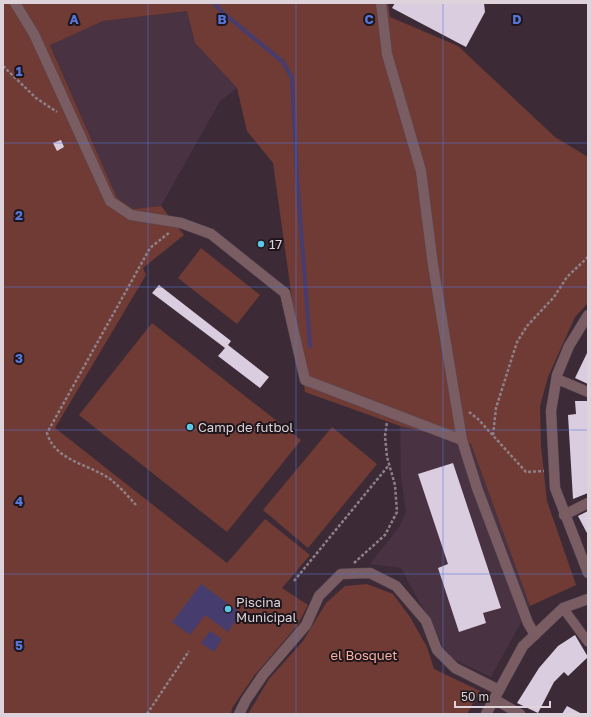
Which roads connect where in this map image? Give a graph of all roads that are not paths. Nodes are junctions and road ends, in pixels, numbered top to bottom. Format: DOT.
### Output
graph roads {
  1 [pos="15,3"];
  2 [pos="381,3"];
  3 [pos="588,315"];
  4 [pos="557,379"];
  5 [pos="588,392"];
  6 [pos="462,440"];
  7 [pos="588,504"];
  8 [pos="564,515"];
  9 [pos="588,573"];
  10 [pos="588,599"];
  11 [pos="563,608"];
  12 [pos="535,635"];
  13 [pos="588,642"];
  14 [pos="496,694"];
  15 [pos="239,714"];
  16 [pos="486,714"];
  17 [pos="520,714"];
  1 -- 6 [label="street"];
  2 -- 6 [label="street"];
  3 -- 4 [label="street"];
  4 -- 5 [label="street"];
  4 -- 8 [label="street"];
  6 -- 12 [label="street"];
  7 -- 8 [label="street"];
  8 -- 9 [label="street"];
  10 -- 11 [label="street"];
  11 -- 12 [label="street"];
  11 -- 13 [label="street"];
  12 -- 14 [label="street"];
  14 -- 15 [label="street"];
  14 -- 16 [label="street"];
  14 -- 17 [label="street"];
}
